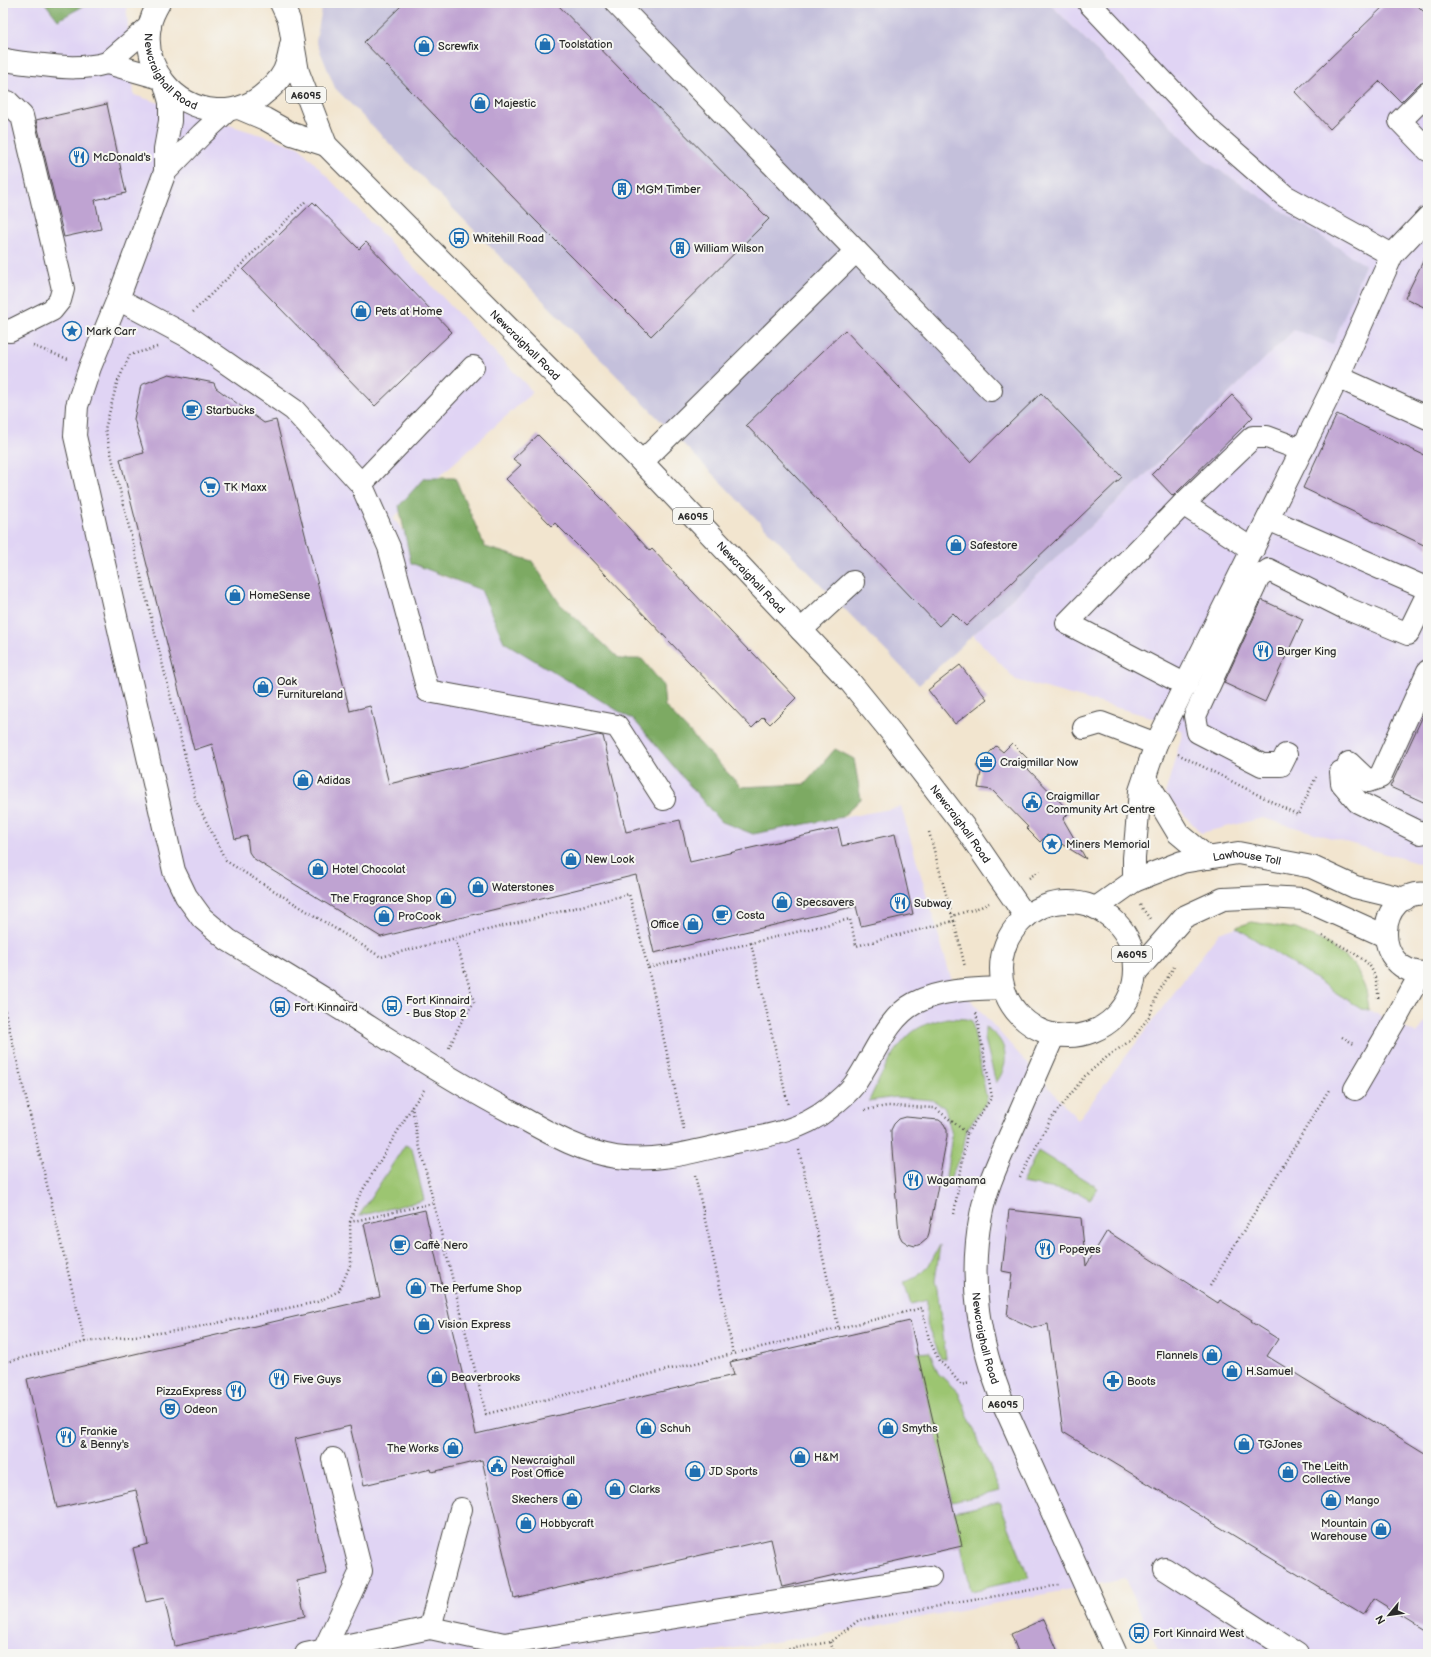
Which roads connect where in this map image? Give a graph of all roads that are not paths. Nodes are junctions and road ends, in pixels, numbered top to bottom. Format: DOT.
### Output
graph roads {
  1 [pos="616,3"];
  2 [pos="1089,3"];
  3 [pos="288,9"];
  4 [pos="153,12"];
  5 [pos="292,42"];
  6 [pos="3,59"];
  7 [pos="107,63"];
  8 [pos="162,81"];
  9 [pos="1428,93"];
  10 [pos="8,102"];
  11 [pos="234,109"];
  12 [pos="326,146"];
  13 [pos="1428,150"];
  14 [pos="165,172"];
  15 [pos="1428,217"];
  16 [pos="856,251"];
  17 [pos="1392,255"];
  18 [pos="118,299"];
  19 [pos="3,330"];
  20 [pos="473,367"];
  21 [pos="1338,376"];
  22 [pos="990,390"];
  23 [pos="1428,418"];
  24 [pos="1302,450"];
  25 [pos="642,462"];
  26 [pos="360,484"];
  27 [pos="1183,504"];
  28 [pos="1268,520"];
  29 [pos="1253,550"];
  30 [pos="853,582"];
  31 [pos="1428,589"];
  32 [pos="1428,593"];
  33 [pos="801,630"];
  34 [pos="1428,671"];
  35 [pos="1186,686"];
  36 [pos="1084,728"];
  37 [pos="1156,744"];
  38 [pos="1286,755"];
  39 [pos="1145,778"];
  40 [pos="664,799"];
  41 [pos="1428,831"];
  42 [pos="1208,858"];
  43 [pos="1134,881"];
  44 [pos="1428,894"];
  45 [pos="1405,899"];
  46 [pos="1096,908"];
  47 [pos="1026,917"];
  48 [pos="1385,936"];
  49 [pos="1135,973"];
  50 [pos="1424,973"];
  51 [pos="1003,988"];
  52 [pos="1054,1035"];
  53 [pos="1355,1090"];
  54 [pos="333,1460"];
  55 [pos="461,1509"];
  56 [pos="1165,1569"];
  57 [pos="930,1577"];
  58 [pos="430,1628"];
  59 [pos="315,1652"];
  60 [pos="1116,1654"];
  61 [pos="1297,1654"];
  1 -- 16 [label="street"];
  2 -- 17 [label="street"];
  3 -- 5 [label="street, Newcraighall Road / A6095"];
  4 -- 7 [label="street"];
  4 -- 8 [label="street, Newcraighall Road / A6095"];
  5 -- 11 [label="street, Newcraighall Road / A6095"];
  5 -- 12 [label="street, Newcraighall Road / A6095"];
  6 -- 7 [label="street"];
  7 -- 8 [label="street"];
  8 -- 11 [label="street, Newcraighall Road / A6095"];
  8 -- 14 [label="street"];
  9 -- 13 [label="street"];
  10 -- 19 [label="street"];
  11 -- 12 [label="street, Newcraighall Road / A6095"];
  11 -- 14 [label="street"];
  12 -- 25 [label="street, Newcraighall Road / A6095"];
  14 -- 18 [label="street"];
  15 -- 17 [label="street"];
  16 -- 22 [label="street"];
  16 -- 25 [label="street"];
  17 -- 21 [label="street"];
  18 -- 26 [label="street"];
  18 -- 51 [label="street"];
  20 -- 26 [label="street"];
  21 -- 23 [label="street"];
  21 -- 24 [label="street"];
  24 -- 27 [label="street"];
  24 -- 28 [label="street"];
  25 -- 33 [label="street, Newcraighall Road / A6095"];
  26 -- 40 [label="street"];
  27 -- 29 [label="street"];
  27 -- 35 [label="street"];
  28 -- 29 [label="street"];
  28 -- 31 [label="street"];
  29 -- 35 [label="street"];
  30 -- 33 [label="street"];
  32 -- 38 [label="street"];
  33 -- 47 [label="street, Newcraighall Road / A6095"];
  34 -- 41 [label="street"];
  35 -- 37 [label="street"];
  36 -- 37 [label="street"];
  37 -- 39 [label="street"];
  39 -- 42 [label="street"];
  39 -- 43 [label="street"];
  42 -- 43 [label="street, Lawhouse Toll"];
  42 -- 45 [label="street, Lawhouse Toll"];
  43 -- 46 [label="street, Lawhouse Toll"];
  44 -- 45 [label="street, Lawhouse Toll"];
  45 -- 48 [label="street, Lawhouse Toll"];
  46 -- 47 [label="street, A6095"];
  46 -- 49 [label="street, A6095"];
  47 -- 51 [label="street, A6095"];
  48 -- 49 [label="street"];
  48 -- 50 [label="street, Lawhouse Toll"];
  49 -- 52 [label="street, A6095"];
  50 -- 53 [label="street"];
  51 -- 52 [label="street, A6095"];
  52 -- 60 [label="street, Newcraighall Road / A6095"];
  54 -- 59 [label="street"];
  55 -- 58 [label="street"];
  56 -- 61 [label="street"];
  57 -- 58 [label="street"];
  58 -- 59 [label="street"];
}
